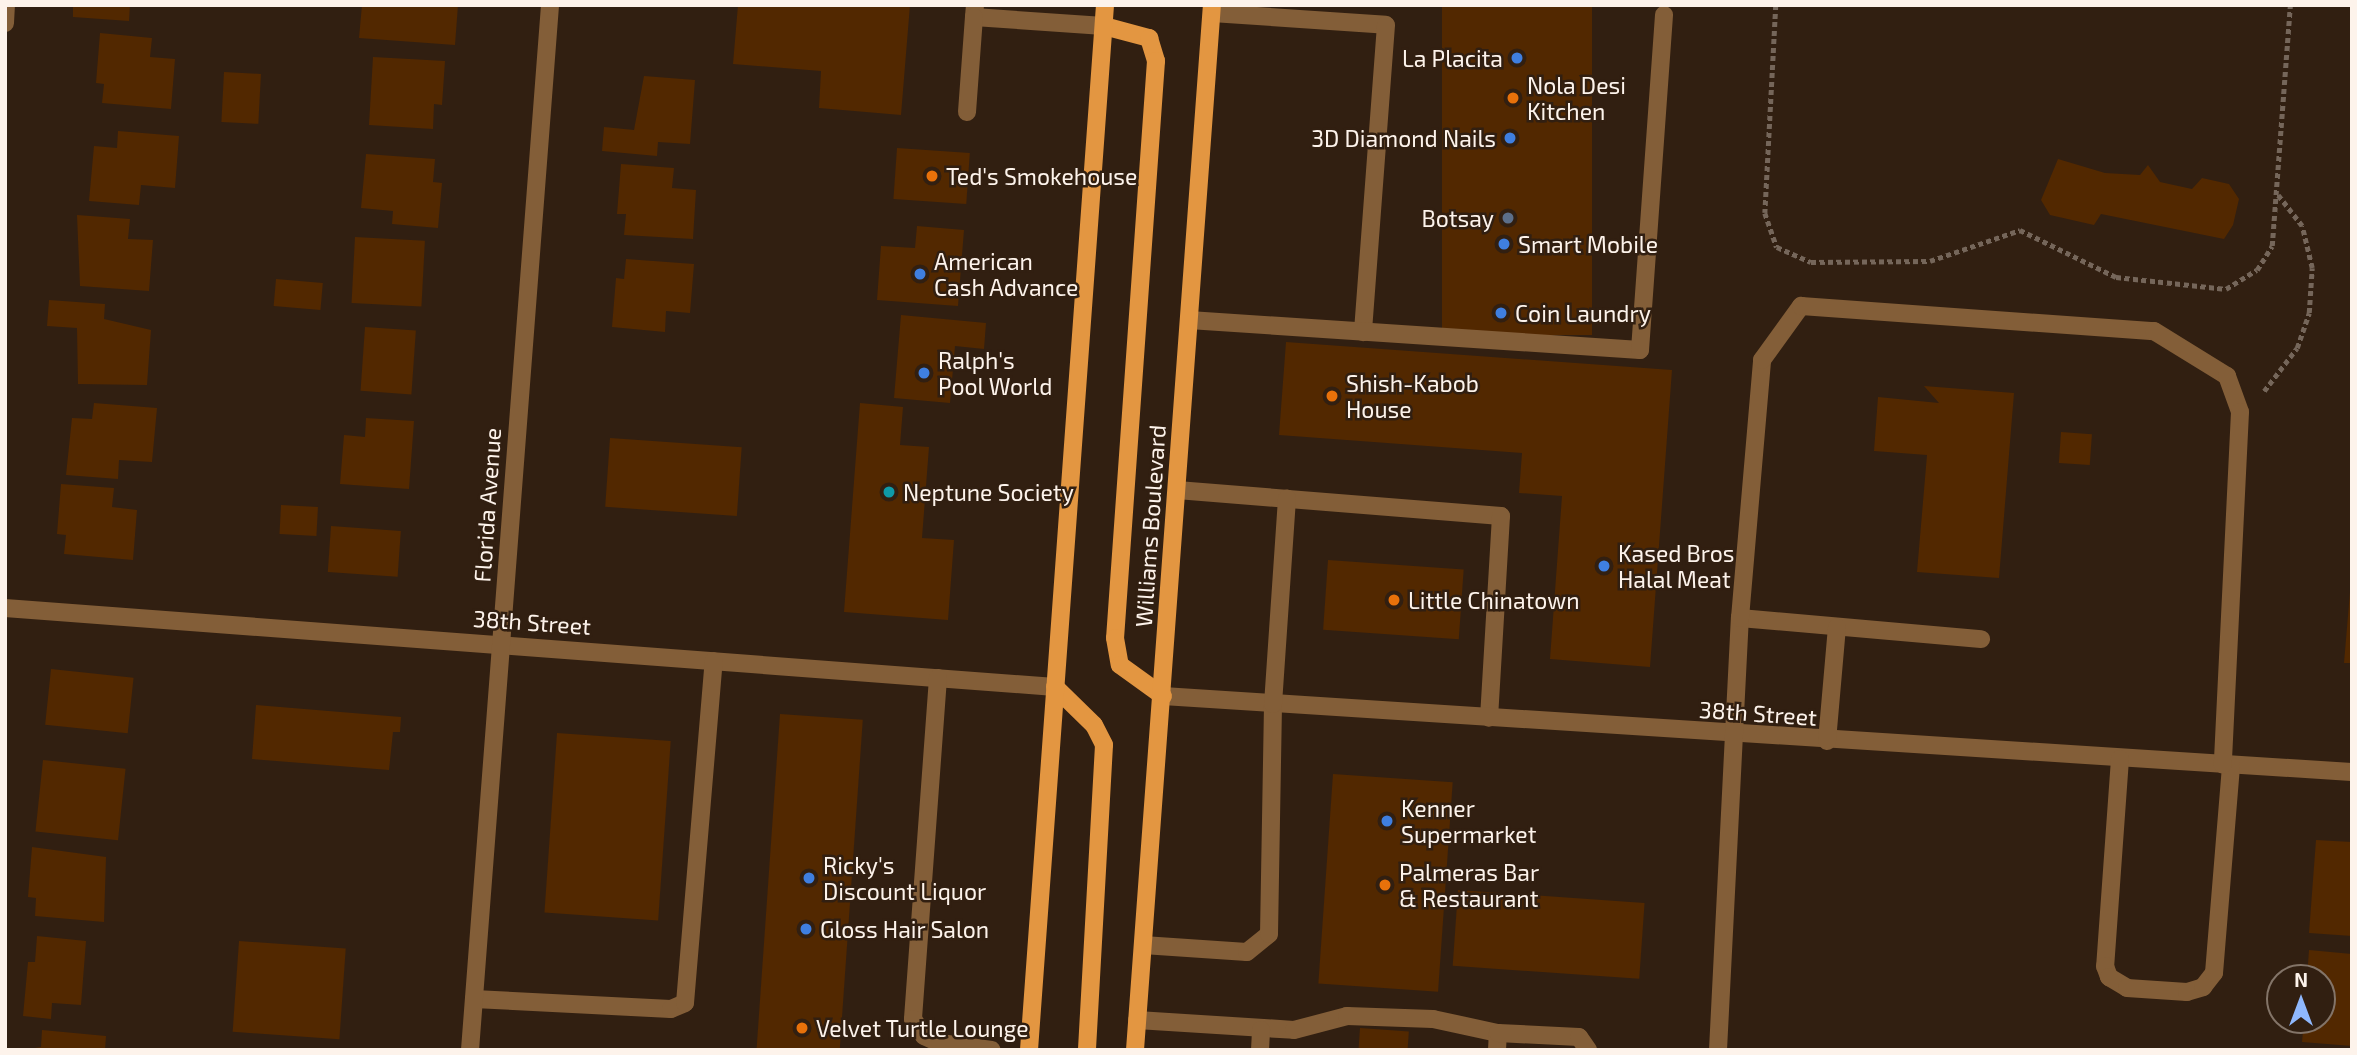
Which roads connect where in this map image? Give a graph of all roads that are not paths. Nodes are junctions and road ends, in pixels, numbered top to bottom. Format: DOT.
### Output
graph roads {
  1 [pos="6,5"];
  2 [pos="550,5"];
  3 [pos="1105,5"];
  4 [pos="1212,9"];
  5 [pos="975,11"];
  6 [pos="1664,15"];
  7 [pos="5,23"];
  8 [pos="1104,26"];
  9 [pos="967,112"];
  10 [pos="1189,320"];
  11 [pos="1363,332"];
  12 [pos="1177,490"];
  13 [pos="1287,498"];
  14 [pos="5,608"];
  15 [pos="1740,618"];
  16 [pos="1837,627"];
  17 [pos="1981,639"];
  18 [pos="500,644"];
  19 [pos="714,661"];
  20 [pos="938,678"];
  21 [pos="1055,687"];
  22 [pos="1163,695"];
  23 [pos="1273,704"];
  24 [pos="1489,719"];
  25 [pos="1734,736"];
  26 [pos="1827,741"];
  27 [pos="2120,759"];
  28 [pos="2227,765"];
  29 [pos="2352,772"];
  30 [pos="1143,945"];
  31 [pos="474,999"];
  32 [pos="1137,1020"];
  33 [pos="1261,1030"];
  34 [pos="1498,1041"];
  35 [pos="470,1050"];
  36 [pos="992,1050"];
  37 [pos="1029,1050"];
  38 [pos="1087,1050"];
  39 [pos="1135,1050"];
  40 [pos="1260,1050"];
  41 [pos="1588,1050"];
  42 [pos="1718,1050"];
  1 -- 7 [label="street"];
  2 -- 18 [label="street, Florida Avenue"];
  3 -- 8 [label="main road"];
  4 -- 10 [label="main road, Williams Boulevard"];
  4 -- 11 [label="street"];
  5 -- 8 [label="street"];
  5 -- 9 [label="street"];
  6 -- 11 [label="street"];
  8 -- 21 [label="main road"];
  8 -- 22 [label="main road"];
  10 -- 11 [label="street"];
  10 -- 12 [label="main road, Williams Boulevard"];
  12 -- 13 [label="street"];
  12 -- 22 [label="main road, Williams Boulevard"];
  13 -- 23 [label="street"];
  13 -- 24 [label="street"];
  14 -- 18 [label="street, 38th Street"];
  15 -- 16 [label="street"];
  15 -- 25 [label="street"];
  15 -- 28 [label="street"];
  16 -- 17 [label="street"];
  16 -- 26 [label="street"];
  18 -- 19 [label="street, 38th Street"];
  18 -- 31 [label="street, Florida Avenue"];
  19 -- 20 [label="street, 38th Street"];
  19 -- 31 [label="street"];
  20 -- 21 [label="street, 38th Street"];
  20 -- 36 [label="street"];
  21 -- 37 [label="main road"];
  21 -- 38 [label="main road"];
  22 -- 23 [label="street, 38th Street"];
  22 -- 30 [label="main road, Williams Boulevard"];
  23 -- 24 [label="street, 38th Street"];
  23 -- 30 [label="street"];
  24 -- 25 [label="street, 38th Street"];
  25 -- 26 [label="street, 38th Street"];
  25 -- 42 [label="street"];
  26 -- 27 [label="street, 38th Street"];
  27 -- 28 [label="street, 38th Street"];
  27 -- 28 [label="street"];
  28 -- 29 [label="street, 38th Street"];
  30 -- 32 [label="main road, Williams Boulevard"];
  31 -- 35 [label="street, Florida Avenue"];
  32 -- 33 [label="street"];
  32 -- 39 [label="main road, Williams Boulevard"];
  33 -- 34 [label="street"];
  33 -- 40 [label="street"];
  34 -- 41 [label="street"];
}
